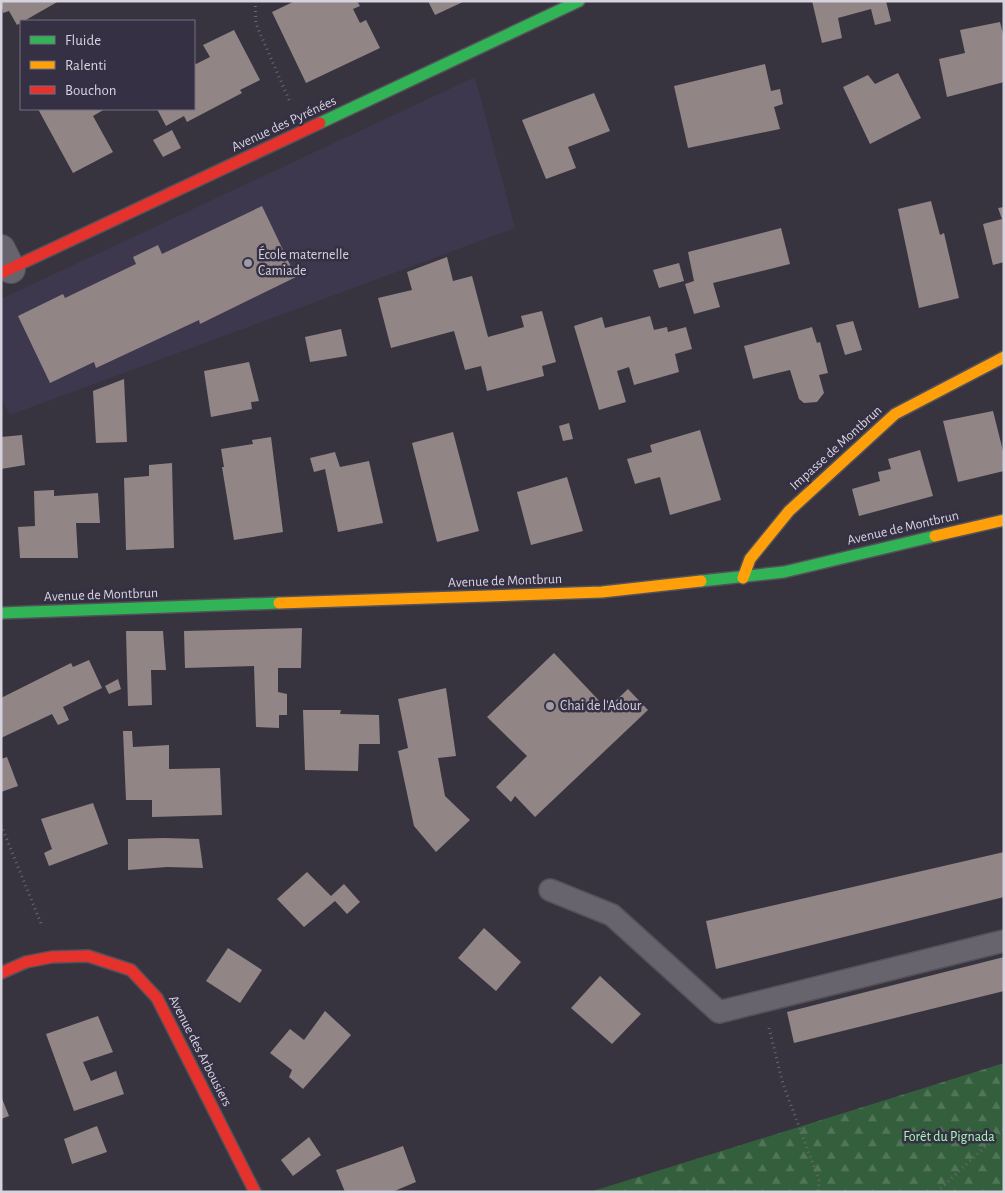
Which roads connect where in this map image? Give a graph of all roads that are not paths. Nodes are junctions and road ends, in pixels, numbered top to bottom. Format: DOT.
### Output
graph roads {
  1 [pos="579,1"];
  2 [pos="4,264"];
  3 [pos="1004,357"];
  4 [pos="1004,520"];
  5 [pos="743,578"];
  6 [pos="1,612"];
  7 [pos="550,890"];
  8 [pos="1004,941"];
  9 [pos="1,973"];
  10 [pos="255,1192"];
  1 -- 2 [label="street, Avenue des Pyrénées"];
  3 -- 5 [label="street, Impasse de Montbrun"];
  4 -- 5 [label="street, Avenue de Montbrun"];
  5 -- 6 [label="street, Avenue de Montbrun"];
  7 -- 8 [label="lane"];
  9 -- 10 [label="street, Avenue des Arbousiers"];
}
